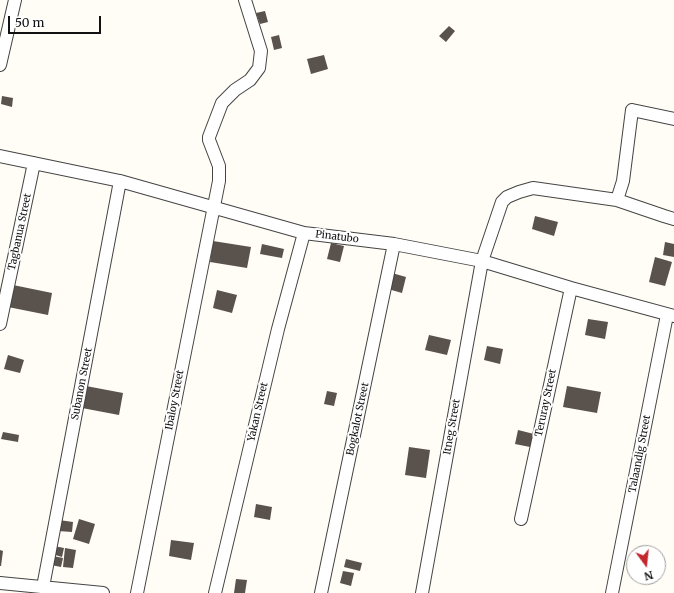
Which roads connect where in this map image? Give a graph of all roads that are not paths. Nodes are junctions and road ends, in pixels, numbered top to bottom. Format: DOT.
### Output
graph roads {
  1 [pos="15,0"];
  2 [pos="245,0"];
  3 [pos="0,65"];
  4 [pos="674,119"];
  5 [pos="0,156"];
  6 [pos="34,163"];
  7 [pos="120,181"];
  8 [pos="617,200"];
  9 [pos="214,207"];
  10 [pos="674,219"];
  11 [pos="304,233"];
  12 [pos="394,244"];
  13 [pos="482,261"];
  14 [pos="570,288"];
  15 [pos="670,316"];
  16 [pos="0,324"];
  17 [pos="521,519"];
  18 [pos="0,583"];
  19 [pos="43,587"];
  20 [pos="103,593"];
  21 [pos="137,593"];
  22 [pos="215,593"];
  23 [pos="321,593"];
  24 [pos="422,593"];
  25 [pos="612,593"];
  1 -- 3 [label="street"];
  2 -- 9 [label="street, Ibaloy Street"];
  4 -- 8 [label="street"];
  5 -- 6 [label="street, Pinatubo"];
  6 -- 7 [label="street, Pinatubo"];
  6 -- 16 [label="street, Tagbanua Street"];
  7 -- 9 [label="street, Pinatubo"];
  7 -- 19 [label="street, Subanon Street"];
  8 -- 10 [label="street"];
  8 -- 13 [label="street, Itneg Street"];
  9 -- 11 [label="street, Pinatubo"];
  9 -- 21 [label="street, Ibaloy Street"];
  11 -- 12 [label="street, Pinatubo"];
  11 -- 22 [label="street, Yakan Street"];
  12 -- 13 [label="street, Pinatubo"];
  12 -- 23 [label="street, Bogkalot Street"];
  13 -- 14 [label="street, Pinatubo"];
  13 -- 24 [label="street, Itneg Street"];
  14 -- 15 [label="street, Pinatubo"];
  14 -- 17 [label="street, Teruray Street"];
  15 -- 25 [label="street, Talaandig Street"];
  18 -- 19 [label="street"];
  19 -- 20 [label="street"];
}
